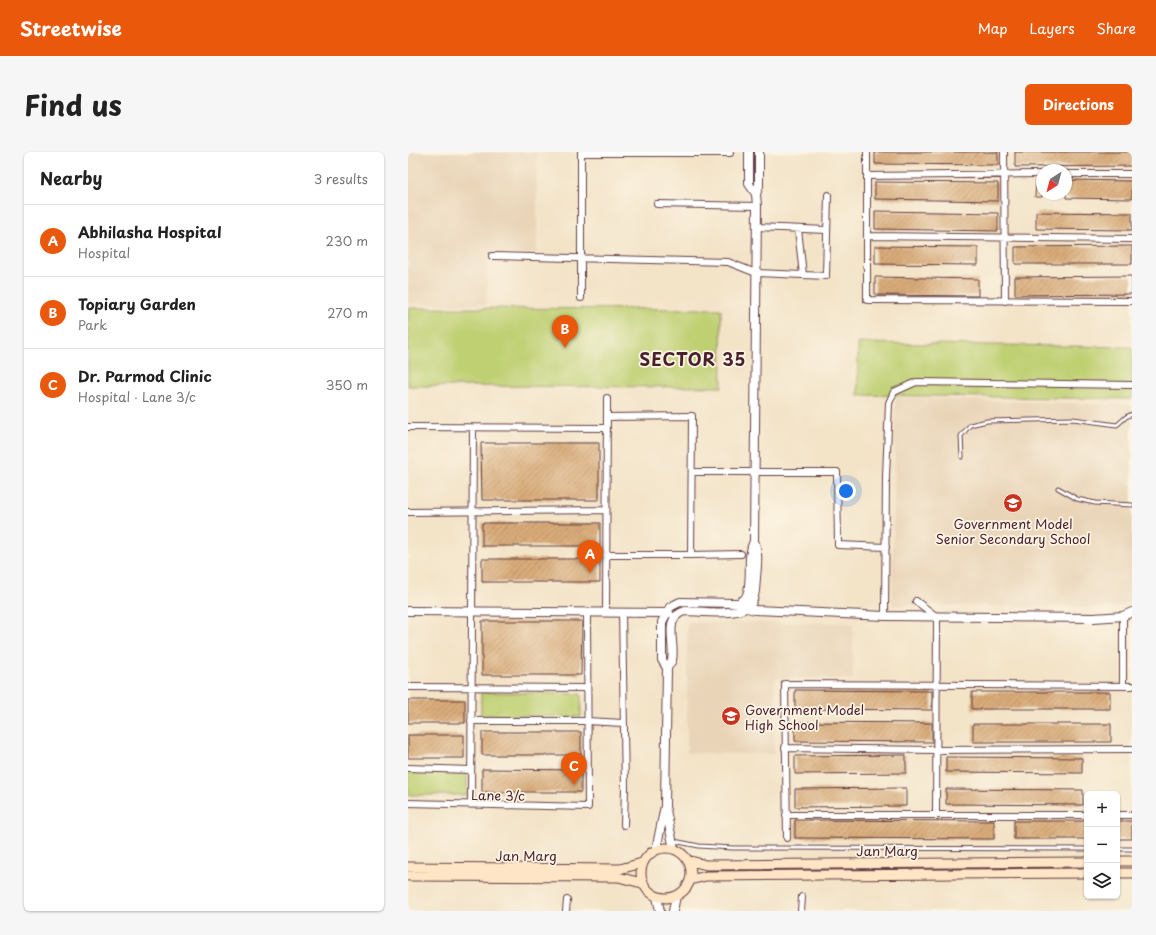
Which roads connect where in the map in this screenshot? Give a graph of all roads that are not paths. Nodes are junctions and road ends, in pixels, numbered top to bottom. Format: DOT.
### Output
graph roads {
  1 [pos="749,152"];
  2 [pos="759,152"];
  3 [pos="867,152"];
  4 [pos="1004,152"];
  5 [pos="582,153"];
  6 [pos="730,153"];
  7 [pos="1036,174"];
  8 [pos="1072,174"];
  9 [pos="1132,174"];
  10 [pos="1004,175"];
  11 [pos="867,176"];
  12 [pos="756,194"];
  13 [pos="828,195"];
  14 [pos="657,204"];
  15 [pos="757,206"];
  16 [pos="757,227"];
  17 [pos="798,228"];
  18 [pos="827,230"];
  19 [pos="868,236"];
  20 [pos="1005,238"];
  21 [pos="1132,239"];
  22 [pos="492,256"];
  23 [pos="581,258"];
  24 [pos="756,272"];
  25 [pos="803,275"];
  26 [pos="581,298"];
  27 [pos="1005,301"];
  28 [pos="1132,301"];
  29 [pos="1132,385"];
  30 [pos="607,398"];
  31 [pos="1132,414"];
  32 [pos="606,417"];
  33 [pos="408,427"];
  34 [pos="473,428"];
  35 [pos="607,428"];
  36 [pos="962,457"];
  37 [pos="692,472"];
  38 [pos="754,474"];
  39 [pos="1058,488"];
  40 [pos="1132,505"];
  41 [pos="606,510"];
  42 [pos="472,511"];
  43 [pos="408,512"];
  44 [pos="886,547"];
  45 [pos="741,554"];
  46 [pos="606,555"];
  47 [pos="691,555"];
  48 [pos="916,601"];
  49 [pos="744,605"];
  50 [pos="408,611"];
  51 [pos="472,612"];
  52 [pos="587,612"];
  53 [pos="606,612"];
  54 [pos="622,612"];
  55 [pos="1132,612"];
  56 [pos="666,613"];
  57 [pos="678,614"];
  58 [pos="885,616"];
  59 [pos="1123,616"];
  60 [pos="937,617"];
  61 [pos="667,668"];
  62 [pos="936,684"];
  63 [pos="1123,686"];
  64 [pos="1132,686"];
  65 [pos="408,687"];
  66 [pos="471,687"];
  67 [pos="586,688"];
  68 [pos="471,721"];
  69 [pos="587,721"];
  70 [pos="623,723"];
  71 [pos="785,748"];
  72 [pos="1132,749"];
  73 [pos="935,750"];
  74 [pos="408,768"];
  75 [pos="471,770"];
  76 [pos="408,803"];
  77 [pos="471,805"];
  78 [pos="665,806"];
  79 [pos="786,815"];
  80 [pos="936,815"];
  81 [pos="1084,815"];
  82 [pos="1120,815"];
  83 [pos="1132,815"];
  84 [pos="624,824"];
  85 [pos="787,838"];
  86 [pos="673,845"];
  87 [pos="1084,849"];
  88 [pos="1120,849"];
  89 [pos="1132,849"];
  90 [pos="656,850"];
  91 [pos="687,860"];
  92 [pos="1120,861"];
  93 [pos="1132,861"];
  94 [pos="1084,862"];
  95 [pos="642,863"];
  96 [pos="408,867"];
  97 [pos="1084,873"];
  98 [pos="1120,873"];
  99 [pos="1132,873"];
  100 [pos="408,876"];
  101 [pos="690,880"];
  102 [pos="642,883"];
  103 [pos="676,896"];
  104 [pos="657,897"];
  105 [pos="802,897"];
  106 [pos="566,900"];
  107 [pos="566,911"];
  108 [pos="660,911"];
  109 [pos="673,911"];
  110 [pos="802,911"];
  1 -- 12 [label="street"];
  2 -- 12 [label="street"];
  3 -- 11 [label="street"];
  4 -- 10 [label="street"];
  5 -- 6 [label="street"];
  5 -- 23 [label="street"];
  7 -- 10 [label="street"];
  8 -- 9 [label="street"];
  10 -- 11 [label="street"];
  10 -- 20 [label="street"];
  11 -- 19 [label="street"];
  12 -- 15 [label="street"];
  13 -- 18 [label="street"];
  14 -- 15 [label="street"];
  15 -- 16 [label="street"];
  16 -- 17 [label="street"];
  16 -- 24 [label="street"];
  17 -- 18 [label="street"];
  17 -- 25 [label="street"];
  18 -- 25 [label="street"];
  19 -- 20 [label="street"];
  19 -- 27 [label="street"];
  20 -- 21 [label="street"];
  20 -- 27 [label="street"];
  22 -- 23 [label="street"];
  23 -- 24 [label="street"];
  23 -- 26 [label="street"];
  24 -- 25 [label="street"];
  24 -- 38 [label="street"];
  27 -- 28 [label="street"];
  29 -- 44 [label="street"];
  30 -- 32 [label="street"];
  31 -- 36 [label="lane"];
  32 -- 35 [label="street"];
  32 -- 37 [label="street"];
  33 -- 34 [label="street"];
  34 -- 35 [label="street"];
  34 -- 42 [label="street"];
  35 -- 41 [label="street"];
  37 -- 38 [label="street"];
  37 -- 47 [label="street"];
  38 -- 44 [label="street"];
  38 -- 49 [label="street"];
  39 -- 40 [label="lane"];
  41 -- 42 [label="street"];
  41 -- 46 [label="street"];
  42 -- 43 [label="street"];
  42 -- 51 [label="street"];
  44 -- 58 [label="street"];
  45 -- 47 [label="street"];
  46 -- 47 [label="street"];
  46 -- 53 [label="street"];
  48 -- 60 [label="street"];
  49 -- 56 [label="street"];
  49 -- 57 [label="street"];
  49 -- 58 [label="street"];
  50 -- 51 [label="street"];
  51 -- 52 [label="street"];
  51 -- 66 [label="street"];
  52 -- 53 [label="street"];
  52 -- 67 [label="street"];
  53 -- 54 [label="street"];
  54 -- 56 [label="street"];
  54 -- 70 [label="street"];
  55 -- 59 [label="street"];
  56 -- 57 [label="street"];
  56 -- 61 [label="street"];
  57 -- 61 [label="street"];
  58 -- 60 [label="street"];
  59 -- 60 [label="street"];
  59 -- 63 [label="street"];
  60 -- 62 [label="street"];
  61 -- 78 [label="street"];
  62 -- 63 [label="street"];
  62 -- 71 [label="street"];
  62 -- 73 [label="street"];
  63 -- 64 [label="street"];
  65 -- 66 [label="street"];
  66 -- 67 [label="street"];
  66 -- 68 [label="street"];
  67 -- 69 [label="street"];
  68 -- 69 [label="street"];
  68 -- 75 [label="street"];
  69 -- 70 [label="street"];
  69 -- 77 [label="street, Lane 3/c"];
  70 -- 84 [label="street"];
  71 -- 73 [label="street"];
  71 -- 79 [label="street"];
  72 -- 73 [label="street"];
  73 -- 80 [label="street"];
  74 -- 75 [label="street"];
  75 -- 77 [label="street"];
  76 -- 77 [label="street, Lane 3/c"];
  78 -- 86 [label="street"];
  78 -- 90 [label="street"];
  79 -- 80 [label="street"];
  79 -- 85 [label="street"];
  80 -- 81 [label="street"];
  82 -- 83 [label="street"];
  86 -- 87 [label="lane"];
  86 -- 90 [label="main road"];
  86 -- 91 [label="main road"];
  88 -- 89 [label="lane"];
  90 -- 95 [label="main road"];
  91 -- 94 [label="main road, Jan Marg"];
  91 -- 101 [label="main road"];
  92 -- 93 [label="main road"];
  95 -- 96 [label="main road, Jan Marg"];
  95 -- 102 [label="main road"];
  97 -- 101 [label="main road, Jan Marg"];
  98 -- 99 [label="main road"];
  100 -- 102 [label="main road, Jan Marg"];
  101 -- 103 [label="main road"];
  102 -- 104 [label="main road"];
  103 -- 104 [label="main road"];
  103 -- 109 [label="street"];
  104 -- 108 [label="street"];
  105 -- 110 [label="street"];
  106 -- 107 [label="street"];
}
